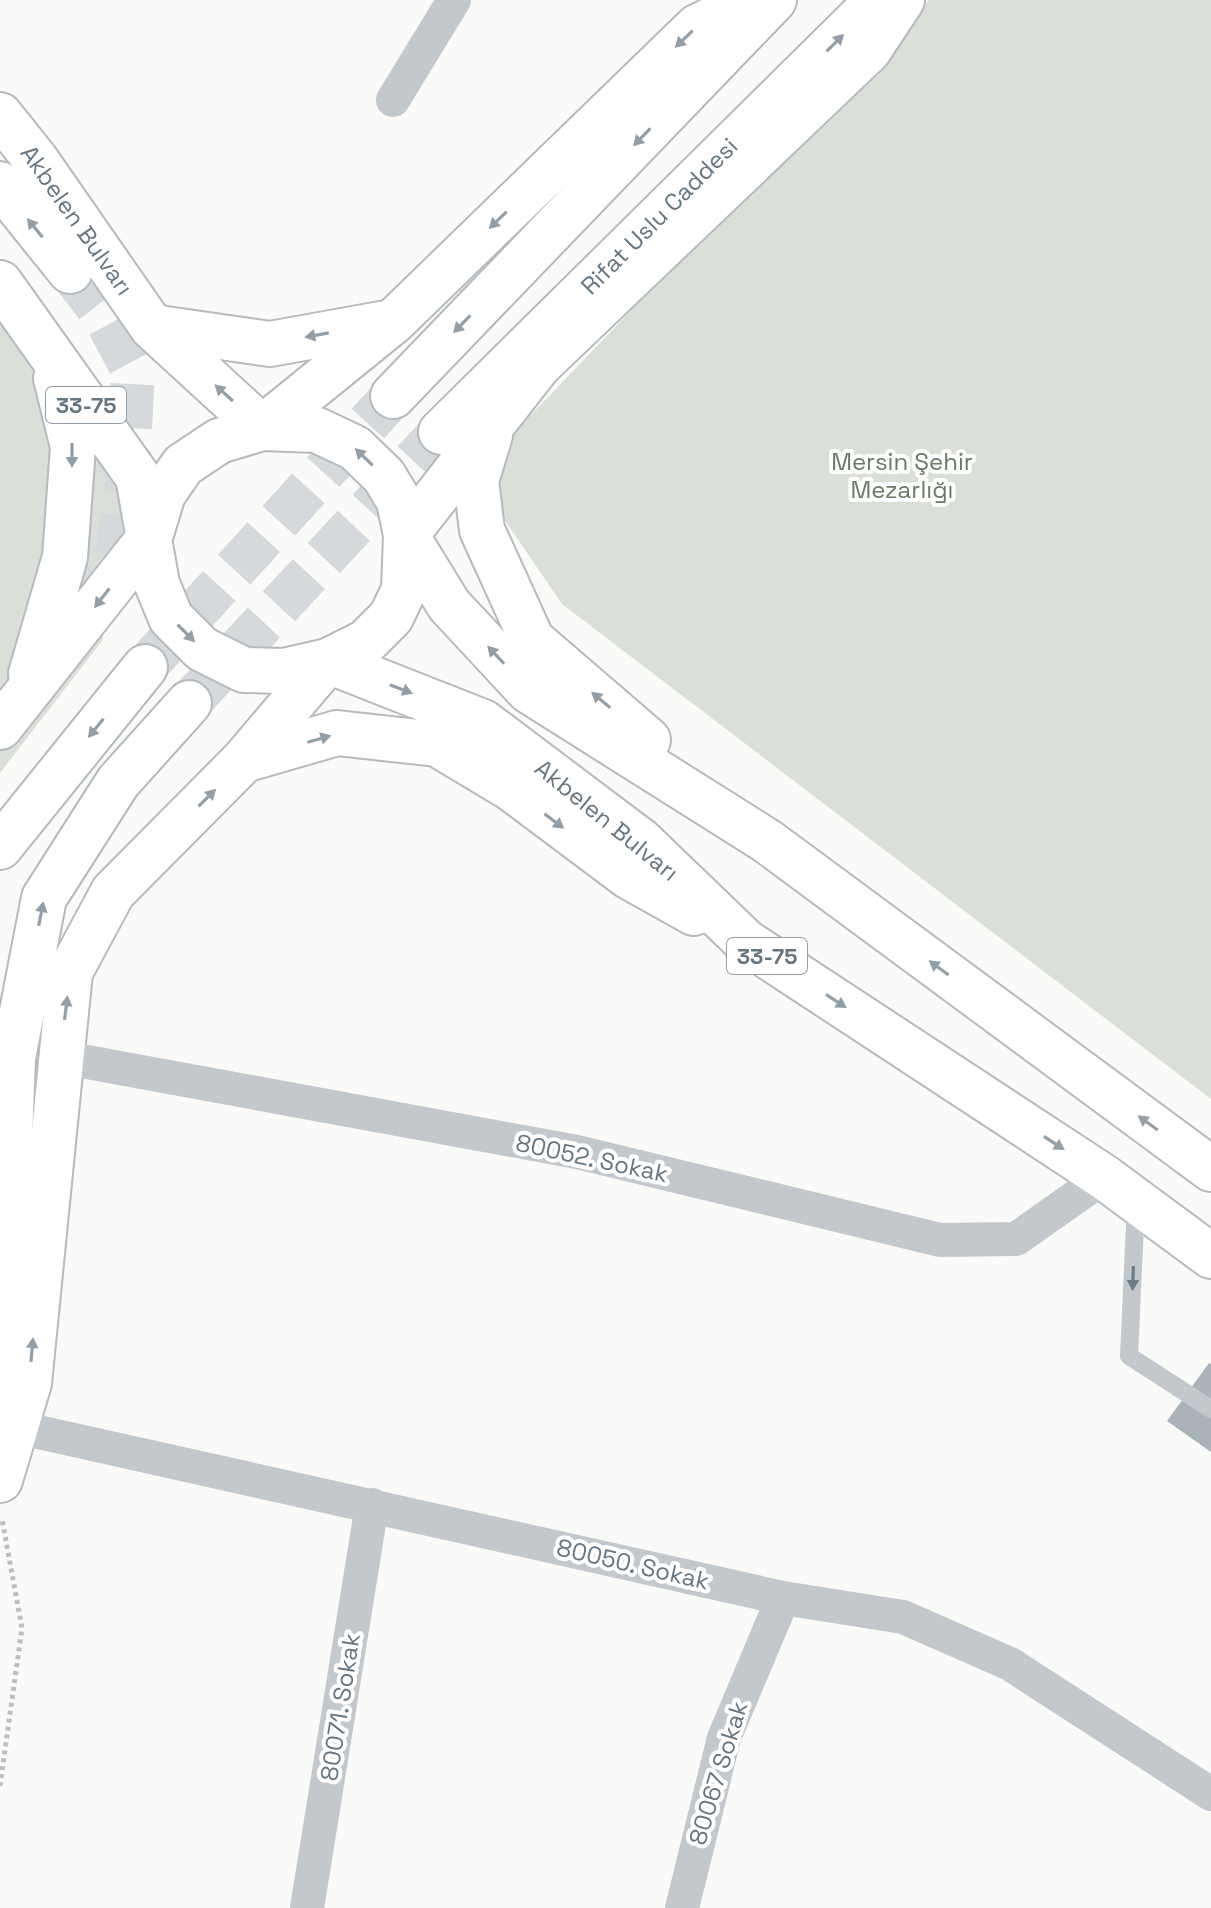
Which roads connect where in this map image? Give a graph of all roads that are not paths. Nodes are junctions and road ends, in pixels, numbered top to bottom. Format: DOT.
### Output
graph roads {
  1 [pos="454,0"];
  2 [pos="751,0"];
  3 [pos="774,0"];
  4 [pos="878,0"];
  5 [pos="902,0"];
  6 [pos="393,100"];
  7 [pos="0,115"];
  8 [pos="0,184"];
  9 [pos="70,271"];
  10 [pos="0,283"];
  11 [pos="394,321"];
  12 [pos="152,327"];
  13 [pos="49,352"];
  14 [pos="393,396"];
  15 [pos="493,425"];
  16 [pos="262,428"];
  17 [pos="441,432"];
  18 [pos="402,518"];
  19 [pos="150,537"];
  20 [pos="328,661"];
  21 [pos="145,667"];
  22 [pos="189,703"];
  23 [pos="12,712"];
  24 [pos="244,760"];
  25 [pos="767,841"];
  26 [pos="0,847"];
  27 [pos="746,942"];
  28 [pos="60,1057"];
  29 [pos="1211,1169"];
  30 [pos="1120,1188"];
  31 [pos="1211,1256"];
  32 [pos="1211,1409"];
  33 [pos="8,1418"];
  34 [pos="0,1480"];
  35 [pos="372,1505"];
  36 [pos="783,1598"];
  37 [pos="1211,1794"];
  38 [pos="307,1908"];
  39 [pos="682,1908"];
  1 -- 6 [label="street"];
  2 -- 11 [label="main road, one-way"];
  3 -- 14 [label="main road, one-way"];
  17 -- 4 [label="main road, Rifat Uslu Caddesi, one-way"];
  5 -- 15 [label="main road"];
  7 -- 12 [label="main road, Akbelen Bulvarı"];
  9 -- 8 [label="main road, one-way"];
  10 -- 13 [label="main road, 33-75"];
  11 -- 12 [label="main road, one-way"];
  11 -- 16 [label="main road"];
  16 -- 12 [label="main road, Akbelen Bulvarı, one-way"];
  13 -- 19 [label="main road, 33-75"];
  13 -- 23 [label="main road, one-way"];
  15 -- 18 [label="main road"];
  25 -- 15 [label="main road, 33-75, one-way"];
  18 -- 16 [label="main road, 33-75, one-way"];
  16 -- 19 [label="main road, 33-75"];
  18 -- 20 [label="main road, 33-75"];
  25 -- 18 [label="main road, 33-75, one-way"];
  19 -- 20 [label="main road, 33-75, one-way"];
  19 -- 23 [label="main road, one-way"];
  20 -- 24 [label="main road"];
  20 -- 27 [label="main road, Akbelen Bulvarı / 33-75, one-way"];
  21 -- 26 [label="main road, one-way"];
  33 -- 22 [label="main road, one-way"];
  24 -- 27 [label="main road, 33-75, one-way"];
  28 -- 24 [label="main road, one-way"];
  29 -- 25 [label="main road, 33-75, one-way"];
  27 -- 30 [label="main road, Akbelen Bulvarı / 33-75, one-way"];
  28 -- 30 [label="street, 80052. Sokak"];
  33 -- 28 [label="main road, one-way"];
  30 -- 31 [label="main road, Akbelen Bulvarı / 33-75"];
  30 -- 32 [label="lane, one-way"];
  33 -- 34 [label="main road"];
  33 -- 35 [label="street, 80050. Sokak"];
  35 -- 36 [label="street, 80050. Sokak"];
  35 -- 38 [label="street, 80071. Sokak"];
  36 -- 37 [label="street, 80050. Sokak"];
  36 -- 39 [label="street, 80067 Sokak"];
}
